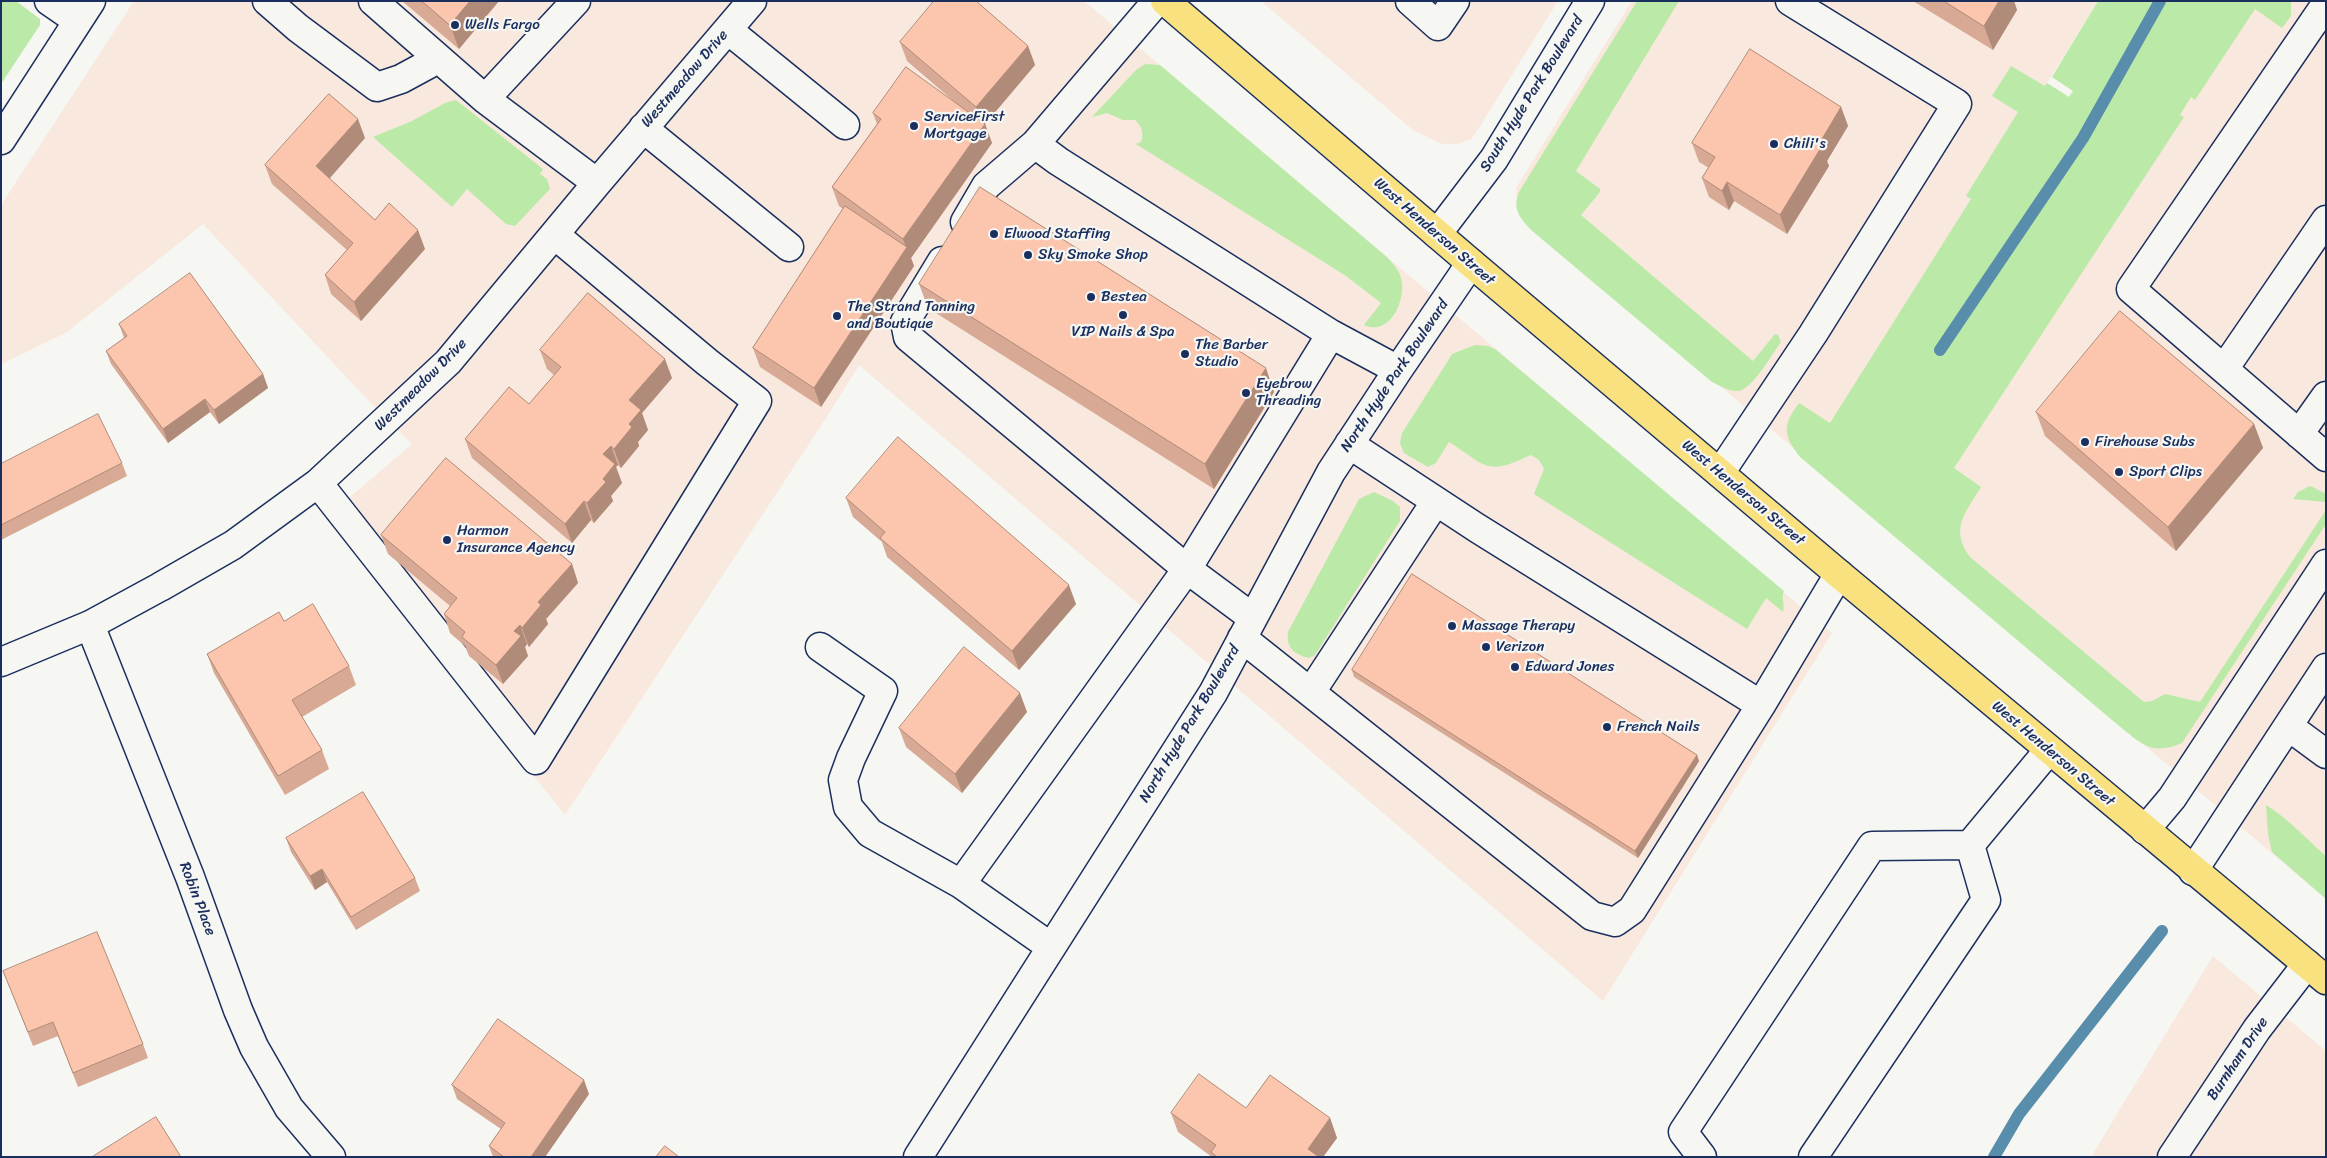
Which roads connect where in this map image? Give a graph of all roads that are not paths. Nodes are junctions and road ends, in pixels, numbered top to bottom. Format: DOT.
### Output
graph roads {
  1 [pos="49,1"];
  2 [pos="267,1"];
  3 [pos="374,1"];
  4 [pos="576,1"];
  5 [pos="752,1"];
  6 [pos="1410,1"];
  7 [pos="1455,1"];
  8 [pos="1590,1"];
  9 [pos="1790,1"];
  10 [pos="1166,2"];
  11 [pos="2326,4"];
  12 [pos="85,11"];
  13 [pos="728,30"];
  14 [pos="438,59"];
  15 [pos="484,99"];
  16 [pos="845,125"];
  17 [pos="643,128"];
  18 [pos="1,140"];
  19 [pos="1035,144"];
  20 [pos="596,183"];
  21 [pos="2326,220"];
  22 [pos="1437,234"];
  23 [pos="555,235"];
  24 [pos="790,247"];
  25 [pos="1471,263"];
  26 [pos="1331,334"];
  27 [pos="1398,370"];
  28 [pos="2224,370"];
  29 [pos="2326,396"];
  30 [pos="2299,434"];
  31 [pos="1349,444"];
  32 [pos="2326,457"];
  33 [pos="1720,473"];
  34 [pos="318,483"];
  35 [pos="1436,501"];
  36 [pos="2326,564"];
  37 [pos="1187,569"];
  38 [pos="1839,574"];
  39 [pos="90,625"];
  40 [pos="1248,628"];
  41 [pos="820,647"];
  42 [pos="1,662"];
  43 [pos="2326,668"];
  44 [pos="1311,692"];
  45 [pos="1761,705"];
  46 [pos="2288,726"];
  47 [pos="2049,750"];
  48 [pos="2326,754"];
  49 [pos="2145,830"];
  50 [pos="1970,845"];
  51 [pos="2193,871"];
  52 [pos="961,884"];
  53 [pos="1051,947"];
  54 [pos="2316,972"];
  55 [pos="331,1157"];
  56 [pos="918,1157"];
  57 [pos="1702,1157"];
  58 [pos="1813,1157"];
  59 [pos="2172,1157"];
  1 -- 12 [label="street"];
  2 -- 14 [label="street"];
  3 -- 14 [label="street"];
  4 -- 15 [label="street"];
  5 -- 13 [label="street, Westmeadow Drive"];
  6 -- 7 [label="street"];
  8 -- 22 [label="street, South Hyde Park Boulevard"];
  9 -- 33 [label="street"];
  10 -- 19 [label="street"];
  10 -- 22 [label="main road, West Henderson Street"];
  11 -- 28 [label="street"];
  12 -- 18 [label="street"];
  13 -- 16 [label="street"];
  13 -- 17 [label="street, Westmeadow Drive"];
  14 -- 15 [label="street"];
  15 -- 20 [label="street"];
  17 -- 20 [label="street, Westmeadow Drive"];
  17 -- 24 [label="street"];
  19 -- 26 [label="street"];
  19 -- 37 [label="street"];
  20 -- 23 [label="street, Westmeadow Drive"];
  21 -- 28 [label="street"];
  22 -- 25 [label="main road, West Henderson Street"];
  23 -- 34 [label="street, Westmeadow Drive"];
  23 -- 34 [label="street"];
  25 -- 27 [label="street, North Hyde Park Boulevard"];
  25 -- 33 [label="main road, West Henderson Street"];
  26 -- 27 [label="street"];
  26 -- 37 [label="street"];
  27 -- 31 [label="street, North Hyde Park Boulevard"];
  28 -- 30 [label="street"];
  29 -- 30 [label="street"];
  30 -- 32 [label="street"];
  31 -- 35 [label="street"];
  31 -- 40 [label="street, North Hyde Park Boulevard"];
  33 -- 38 [label="main road, West Henderson Street"];
  34 -- 39 [label="street, Westmeadow Drive"];
  35 -- 44 [label="street"];
  35 -- 45 [label="street"];
  36 -- 49 [label="street"];
  37 -- 40 [label="street"];
  37 -- 52 [label="street"];
  38 -- 45 [label="street"];
  38 -- 47 [label="main road, West Henderson Street"];
  39 -- 42 [label="street, Westmeadow Drive"];
  39 -- 55 [label="street, Robin Place"];
  40 -- 44 [label="street"];
  40 -- 53 [label="street, North Hyde Park Boulevard"];
  41 -- 52 [label="street"];
  43 -- 46 [label="street"];
  44 -- 45 [label="street"];
  46 -- 48 [label="street"];
  46 -- 51 [label="street"];
  47 -- 49 [label="main road, West Henderson Street"];
  47 -- 50 [label="street"];
  49 -- 51 [label="main road, West Henderson Street"];
  50 -- 57 [label="street"];
  50 -- 58 [label="street"];
  51 -- 54 [label="main road, West Henderson Street"];
  52 -- 53 [label="street"];
  53 -- 56 [label="street, North Hyde Park Boulevard"];
  54 -- 59 [label="street, Burnham Drive"];
}
